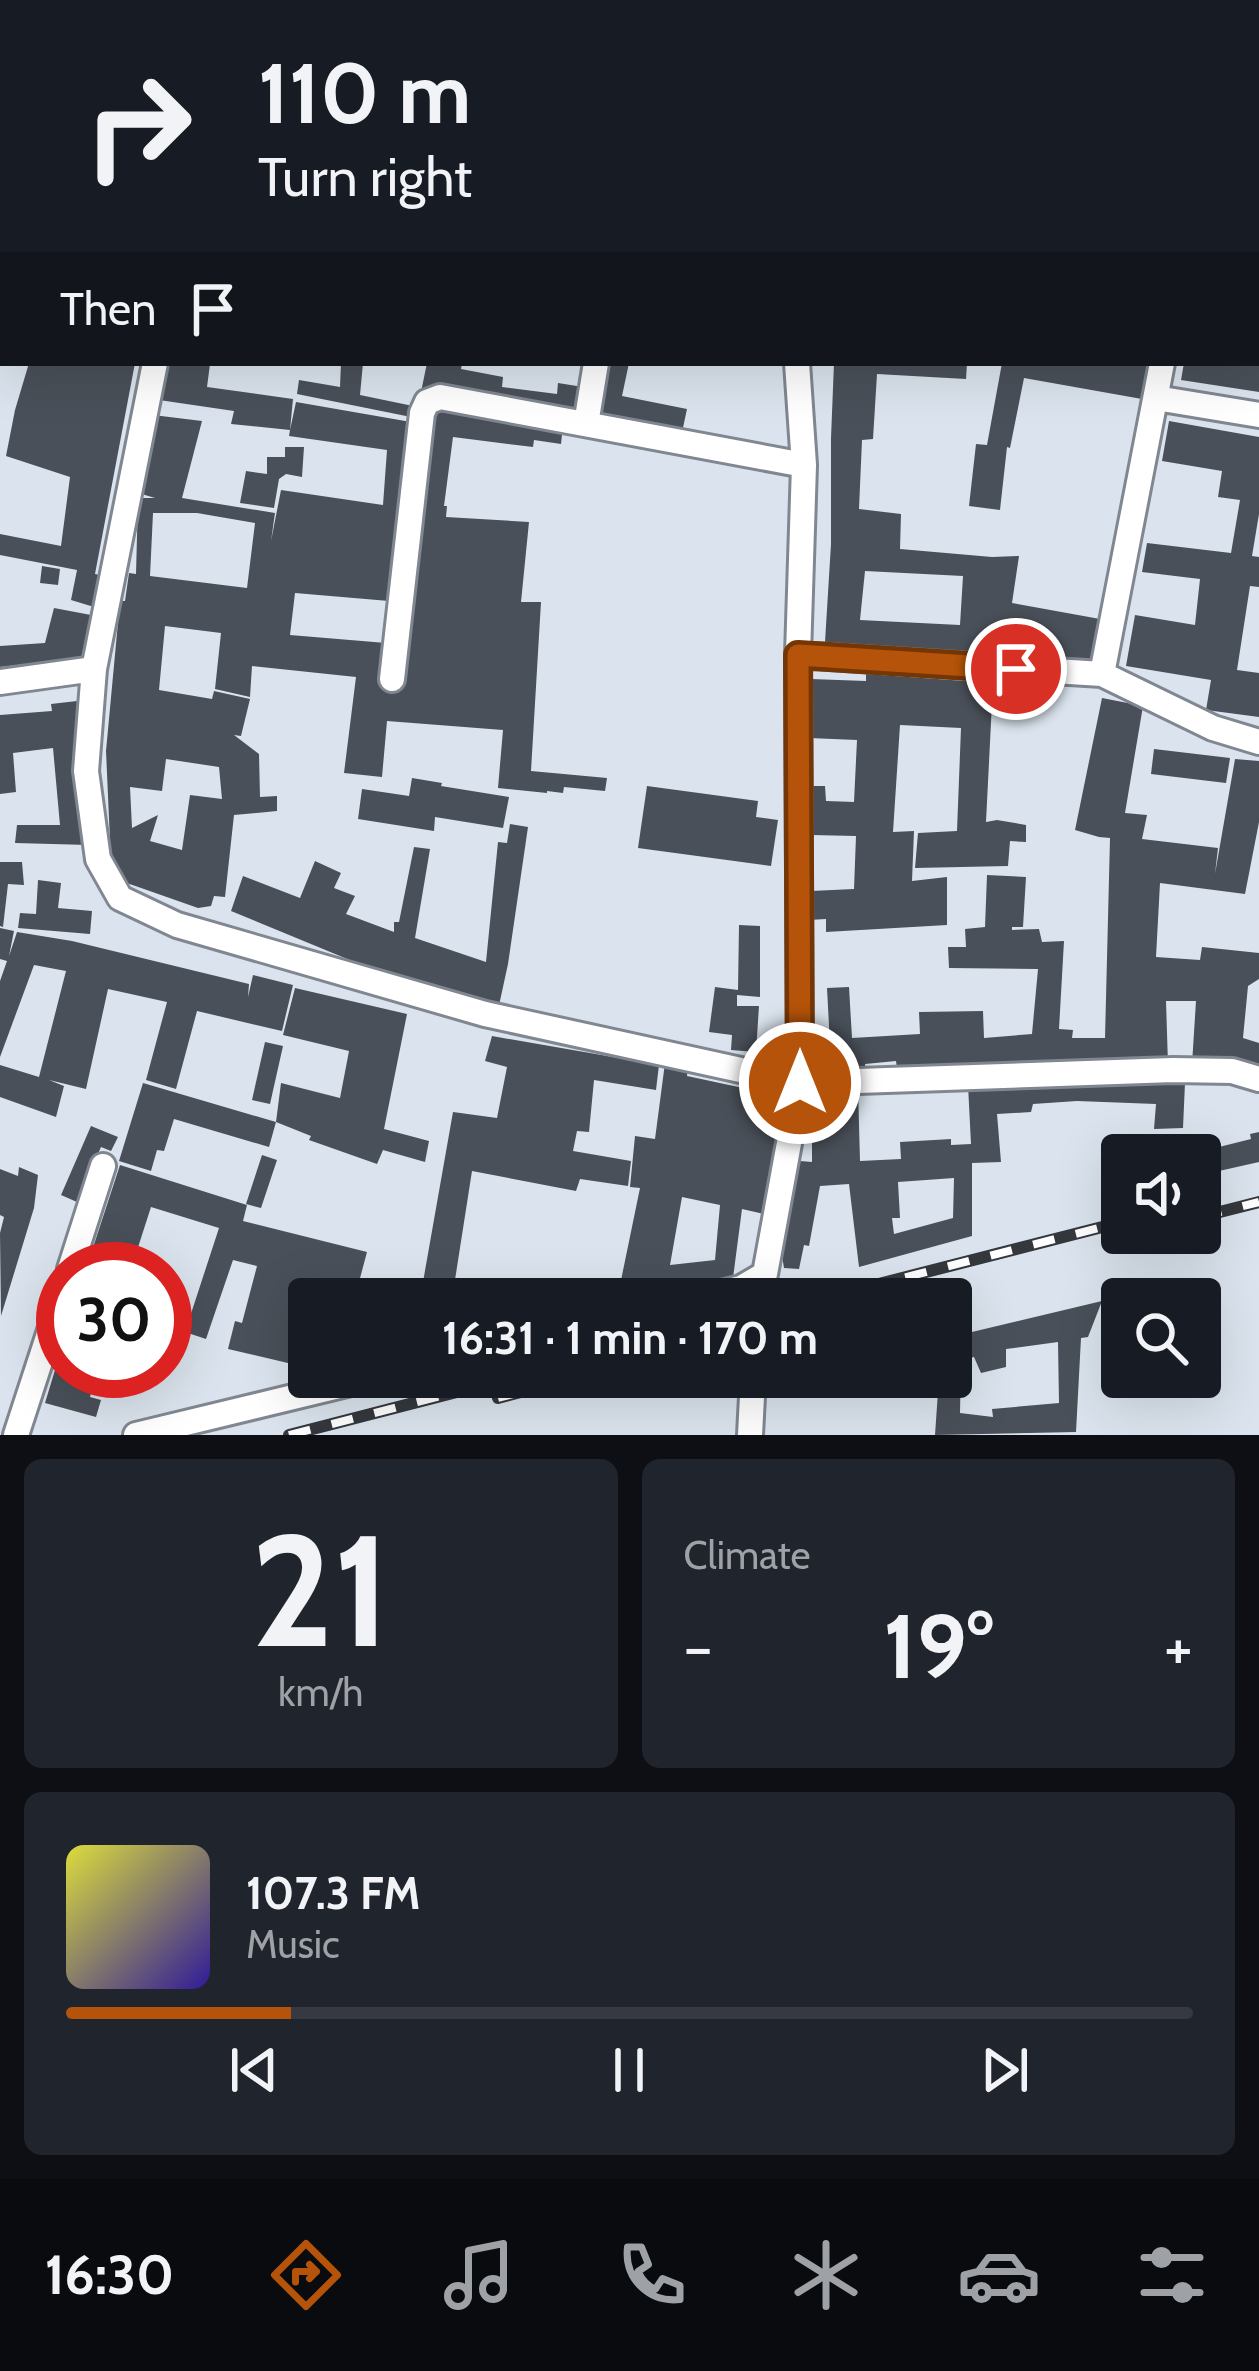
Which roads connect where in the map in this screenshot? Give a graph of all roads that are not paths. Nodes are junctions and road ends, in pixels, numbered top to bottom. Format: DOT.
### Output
graph roads {
  1 [pos="154,366"];
  2 [pos="596,366"];
  3 [pos="797,366"];
  4 [pos="1161,366"];
  5 [pos="1156,398"];
  6 [pos="1259,416"];
  7 [pos="586,424"];
  8 [pos="804,465"];
  9 [pos="798,655"];
  10 [pos="94,669"];
  11 [pos="1102,674"];
  12 [pos="392,679"];
  13 [pos="0,682"];
  14 [pos="1259,742"];
  15 [pos="1259,1079"];
  16 [pos="800,1083"];
  17 [pos="104,1166"];
  18 [pos="79,1242"];
  19 [pos="758,1278"];
  20 [pos="36,1374"];
  21 [pos="289,1398"];
  22 [pos="752,1398"];
  23 [pos="16,1435"];
  24 [pos="136,1435"];
  25 [pos="750,1435"];
  1 -- 10 [label="street"];
  2 -- 7 [label="street"];
  3 -- 8 [label="street"];
  4 -- 5 [label="street"];
  5 -- 6 [label="street"];
  5 -- 11 [label="street"];
  7 -- 8 [label="street"];
  7 -- 12 [label="street"];
  8 -- 9 [label="street"];
  9 -- 11 [label="street"];
  9 -- 16 [label="street"];
  10 -- 13 [label="street"];
  10 -- 16 [label="street"];
  11 -- 14 [label="street"];
  15 -- 16 [label="street"];
  16 -- 19 [label="street"];
  17 -- 18 [label="street"];
  20 -- 23 [label="street"];
  21 -- 24 [label="street"];
  22 -- 25 [label="street"];
}
